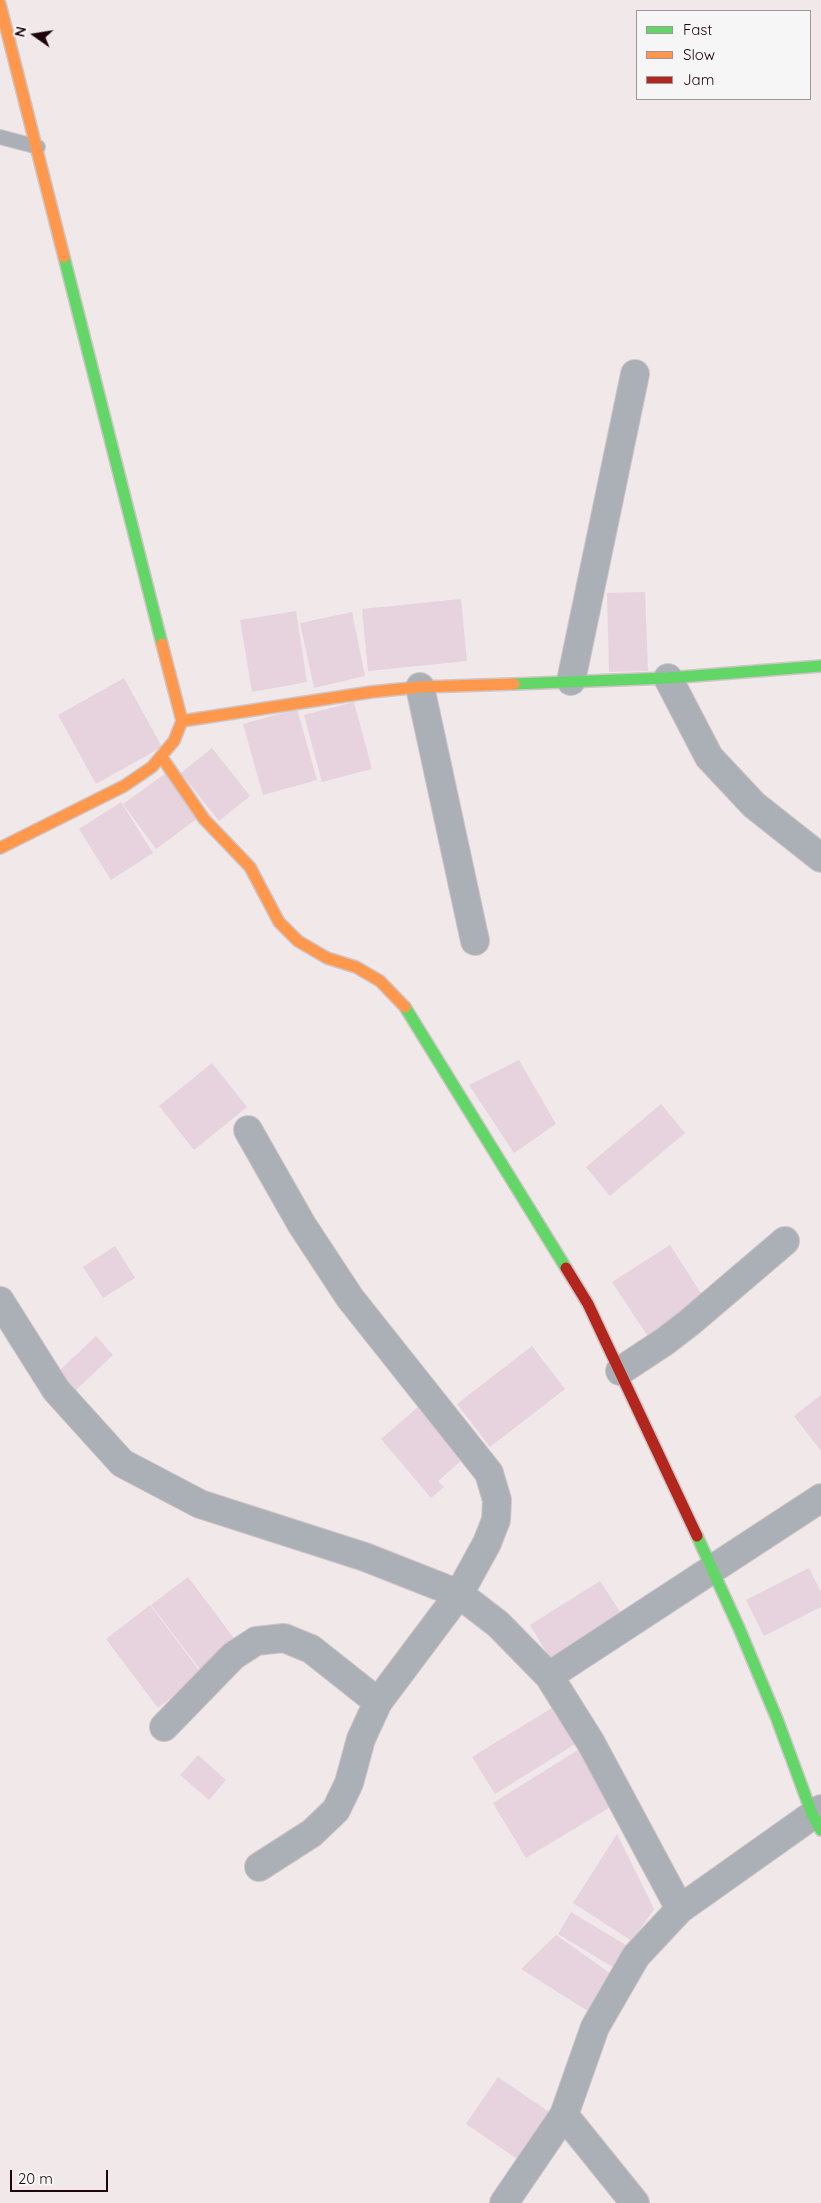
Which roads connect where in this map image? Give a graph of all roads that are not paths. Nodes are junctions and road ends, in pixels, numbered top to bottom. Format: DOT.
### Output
graph roads {
  1 [pos="0,4"];
  2 [pos="0,137"];
  3 [pos="38,147"];
  4 [pos="635,374"];
  5 [pos="821,666"];
  6 [pos="668,678"];
  7 [pos="571,681"];
  8 [pos="420,687"];
  9 [pos="182,721"];
  10 [pos="161,756"];
  11 [pos="0,848"];
  12 [pos="821,858"];
  13 [pos="475,941"];
  14 [pos="248,1130"];
  15 [pos="786,1241"];
  16 [pos="0,1301"];
  17 [pos="620,1371"];
  18 [pos="821,1498"];
  19 [pos="712,1568"];
  20 [pos="459,1594"];
  21 [pos="549,1676"];
  22 [pos="378,1702"];
  23 [pos="164,1726"];
  24 [pos="818,1818"];
  25 [pos="258,1867"];
  26 [pos="680,1909"];
  27 [pos="564,2115"];
  28 [pos="504,2203"];
  29 [pos="635,2203"];
  1 -- 3 [label="street"];
  2 -- 3 [label="lane"];
  3 -- 9 [label="street"];
  4 -- 7 [label="street"];
  5 -- 6 [label="street"];
  6 -- 7 [label="street"];
  6 -- 12 [label="street"];
  7 -- 8 [label="street"];
  8 -- 9 [label="street"];
  8 -- 13 [label="street"];
  9 -- 10 [label="street"];
  10 -- 11 [label="street"];
  10 -- 17 [label="street"];
  14 -- 20 [label="street"];
  15 -- 17 [label="street"];
  16 -- 20 [label="street"];
  17 -- 19 [label="street"];
  18 -- 19 [label="street"];
  19 -- 21 [label="street"];
  19 -- 24 [label="street"];
  20 -- 21 [label="street"];
  20 -- 22 [label="street"];
  21 -- 26 [label="street"];
  22 -- 23 [label="street"];
  22 -- 25 [label="street"];
  24 -- 26 [label="street"];
  26 -- 27 [label="street"];
  27 -- 28 [label="street"];
  27 -- 29 [label="street"];
}
